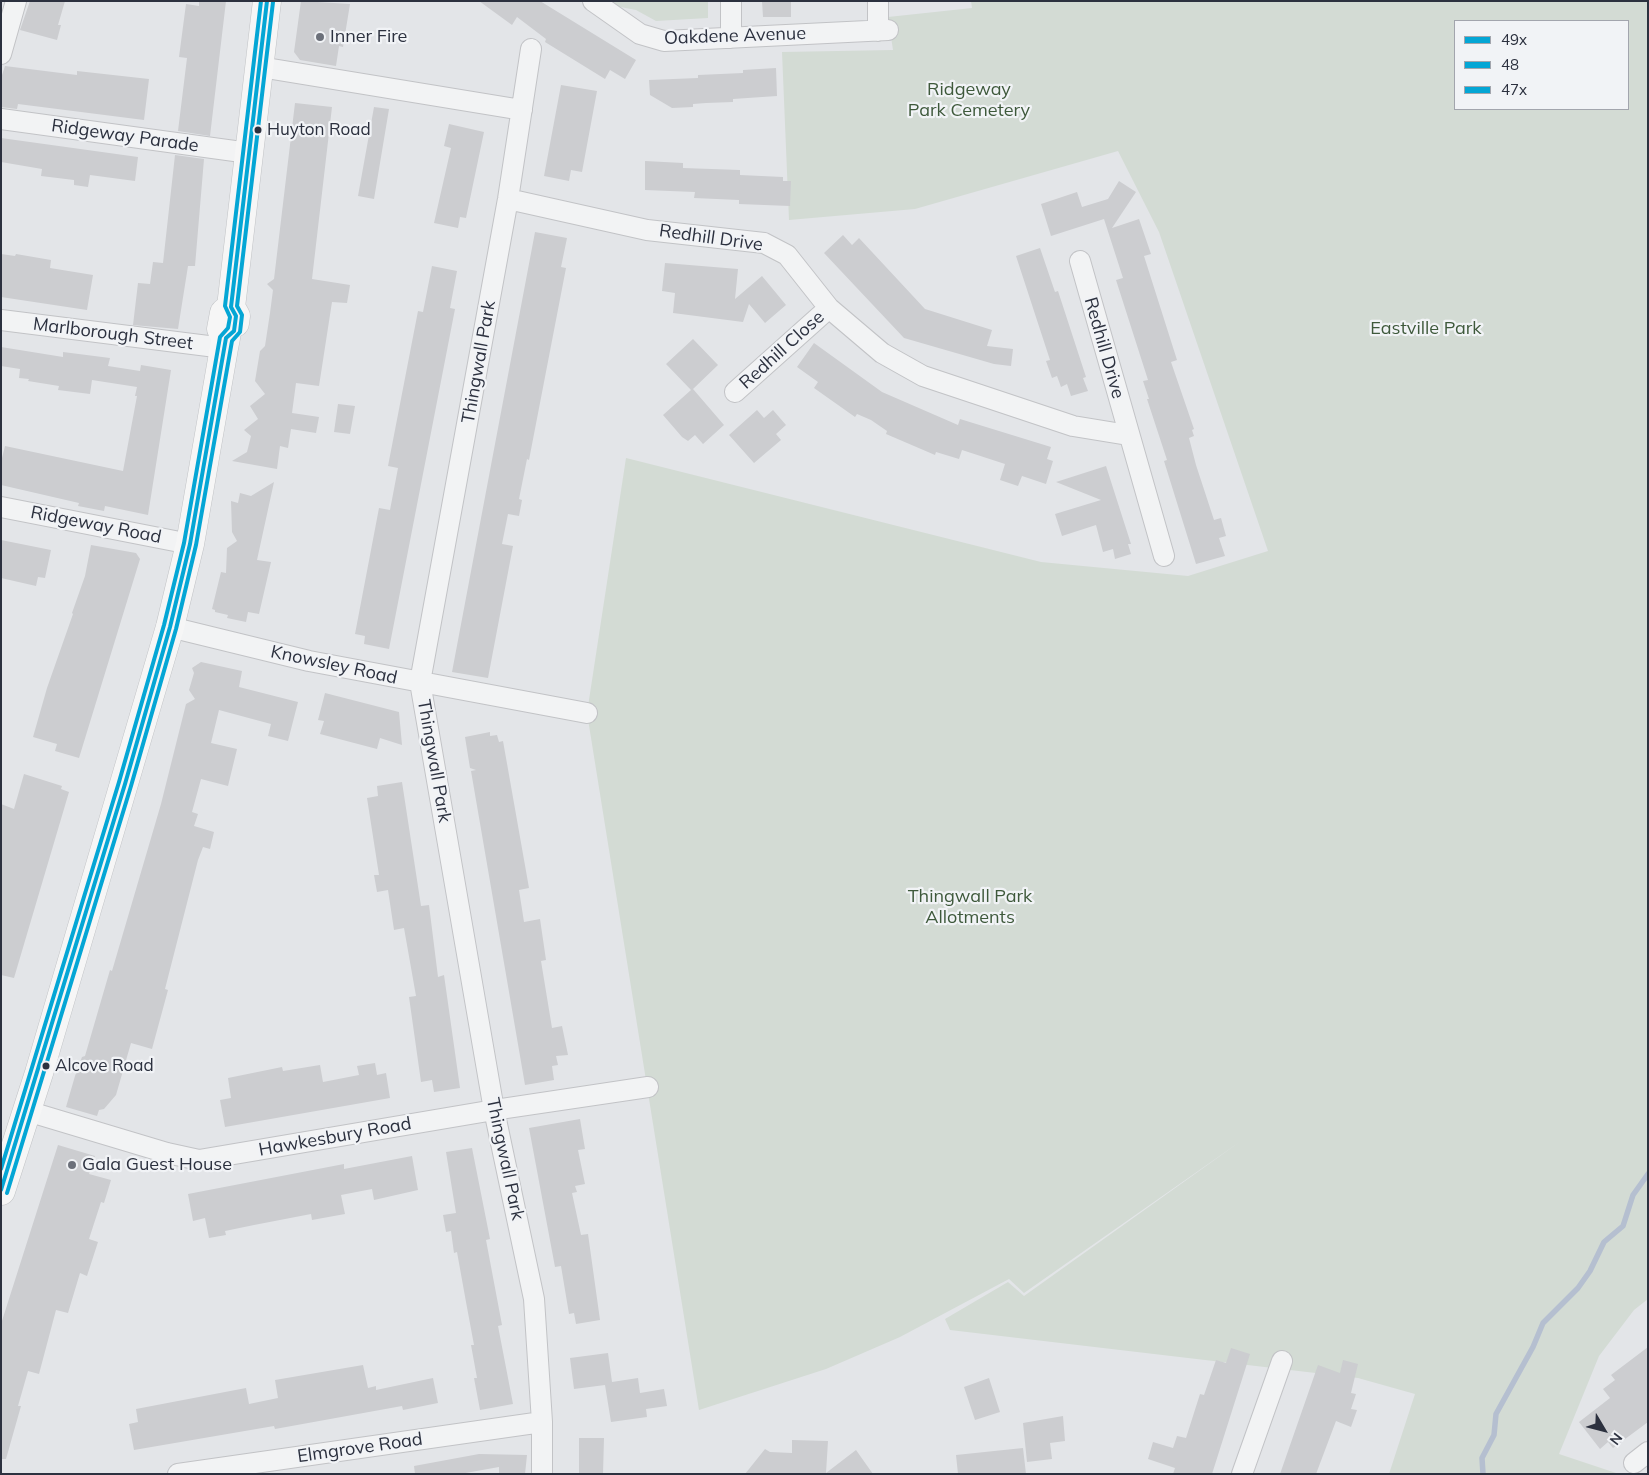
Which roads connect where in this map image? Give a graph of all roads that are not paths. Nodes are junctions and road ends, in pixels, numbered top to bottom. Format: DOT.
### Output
graph roads {
  1 [pos="16,1"];
  2 [pos="267,1"];
  3 [pos="593,1"];
  4 [pos="731,1"];
  5 [pos="878,1"];
  6 [pos="731,38"];
  7 [pos="531,49"];
  8 [pos="1,54"];
  9 [pos="260,67"];
  10 [pos="522,110"];
  11 [pos="1,119"];
  12 [pos="249,154"];
  13 [pos="508,199"];
  14 [pos="1080,261"];
  15 [pos="829,308"];
  16 [pos="1,320"];
  17 [pos="225,343"];
  18 [pos="736,392"];
  19 [pos="1128,435"];
  20 [pos="1,507"];
  21 [pos="190,544"];
  22 [pos="1164,556"];
  23 [pos="170,627"];
  24 [pos="420,682"];
  25 [pos="587,713"];
  26 [pos="648,1087"];
  27 [pos="494,1110"];
  28 [pos="27,1111"];
  29 [pos="1,1192"];
  30 [pos="1282,1361"];
  31 [pos="542,1422"];
  32 [pos="178,1474"];
  33 [pos="542,1474"];
  34 [pos="1242,1474"];
  1 -- 8 [label="street"];
  2 -- 9 [label="main road"];
  3 -- 6 [label="street, Oakdene Avenue"];
  4 -- 6 [label="street"];
  5 -- 6 [label="street, Oakdene Avenue"];
  7 -- 10 [label="street, Thingwall Park"];
  9 -- 10 [label="street"];
  9 -- 12 [label="main road"];
  10 -- 13 [label="street, Thingwall Park"];
  11 -- 12 [label="street, Ridgeway Parade"];
  12 -- 17 [label="main road"];
  13 -- 15 [label="street, Redhill Drive"];
  13 -- 24 [label="street, Thingwall Park"];
  14 -- 19 [label="street, Redhill Drive"];
  15 -- 18 [label="street, Redhill Close"];
  15 -- 19 [label="street, Redhill Drive"];
  16 -- 17 [label="street, Marlborough Street"];
  17 -- 21 [label="main road"];
  19 -- 22 [label="street, Redhill Drive"];
  20 -- 21 [label="street, Ridgeway Road"];
  21 -- 23 [label="main road"];
  23 -- 24 [label="street, Knowsley Road"];
  23 -- 28 [label="main road"];
  24 -- 25 [label="street, Knowsley Road"];
  24 -- 27 [label="street, Thingwall Park"];
  26 -- 27 [label="street, Hawkesbury Road"];
  27 -- 28 [label="street, Hawkesbury Road"];
  27 -- 31 [label="street, Thingwall Park"];
  28 -- 29 [label="main road"];
  30 -- 34 [label="street"];
  31 -- 32 [label="street, Elmgrove Road"];
  31 -- 33 [label="street, Thingwall Park"];
}
